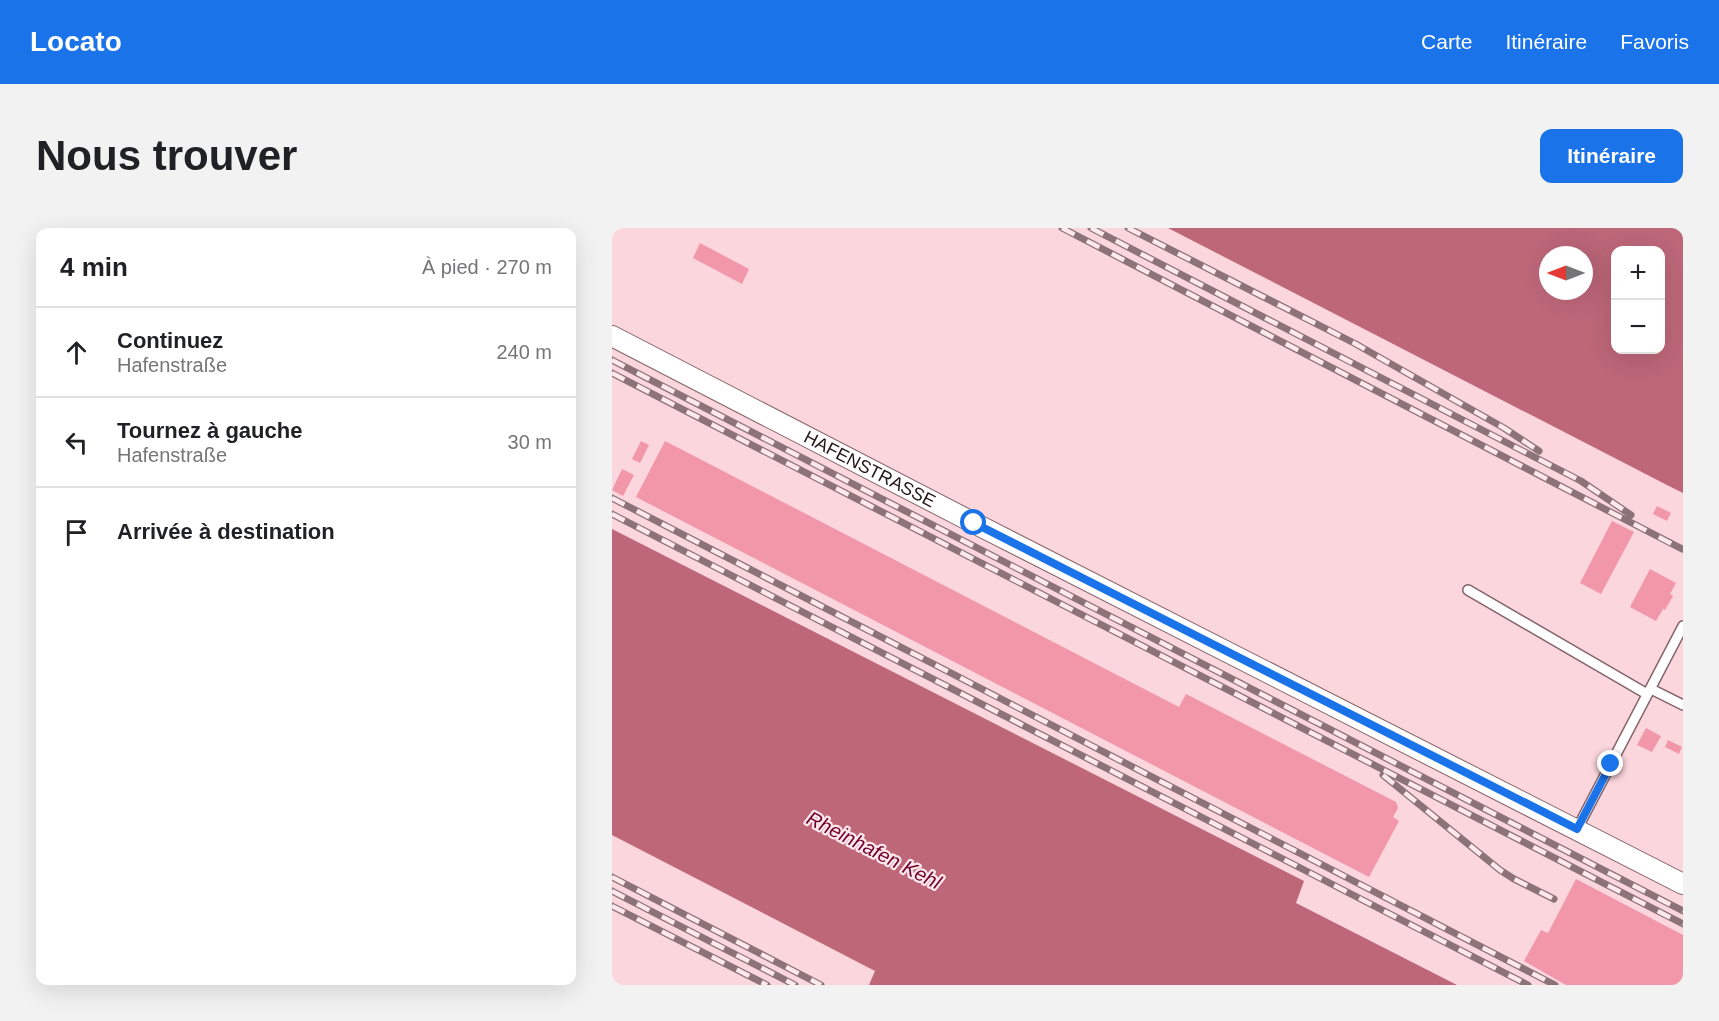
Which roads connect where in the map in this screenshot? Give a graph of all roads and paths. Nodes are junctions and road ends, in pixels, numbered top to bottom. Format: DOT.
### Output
graph roads {
  1 [pos="612,336"];
  2 [pos="1468,590"];
  3 [pos="1683,626"];
  4 [pos="1649,691"];
  5 [pos="1683,705"];
  6 [pos="1577,829"];
  7 [pos="1683,884"];
  1 -- 6 [label="street, HAFENSTRASSE"];
  2 -- 4 [label="lane"];
  3 -- 4 [label="lane"];
  4 -- 5 [label="lane"];
  4 -- 6 [label="lane"];
  6 -- 7 [label="street, HAFENSTRASSE"];
}
